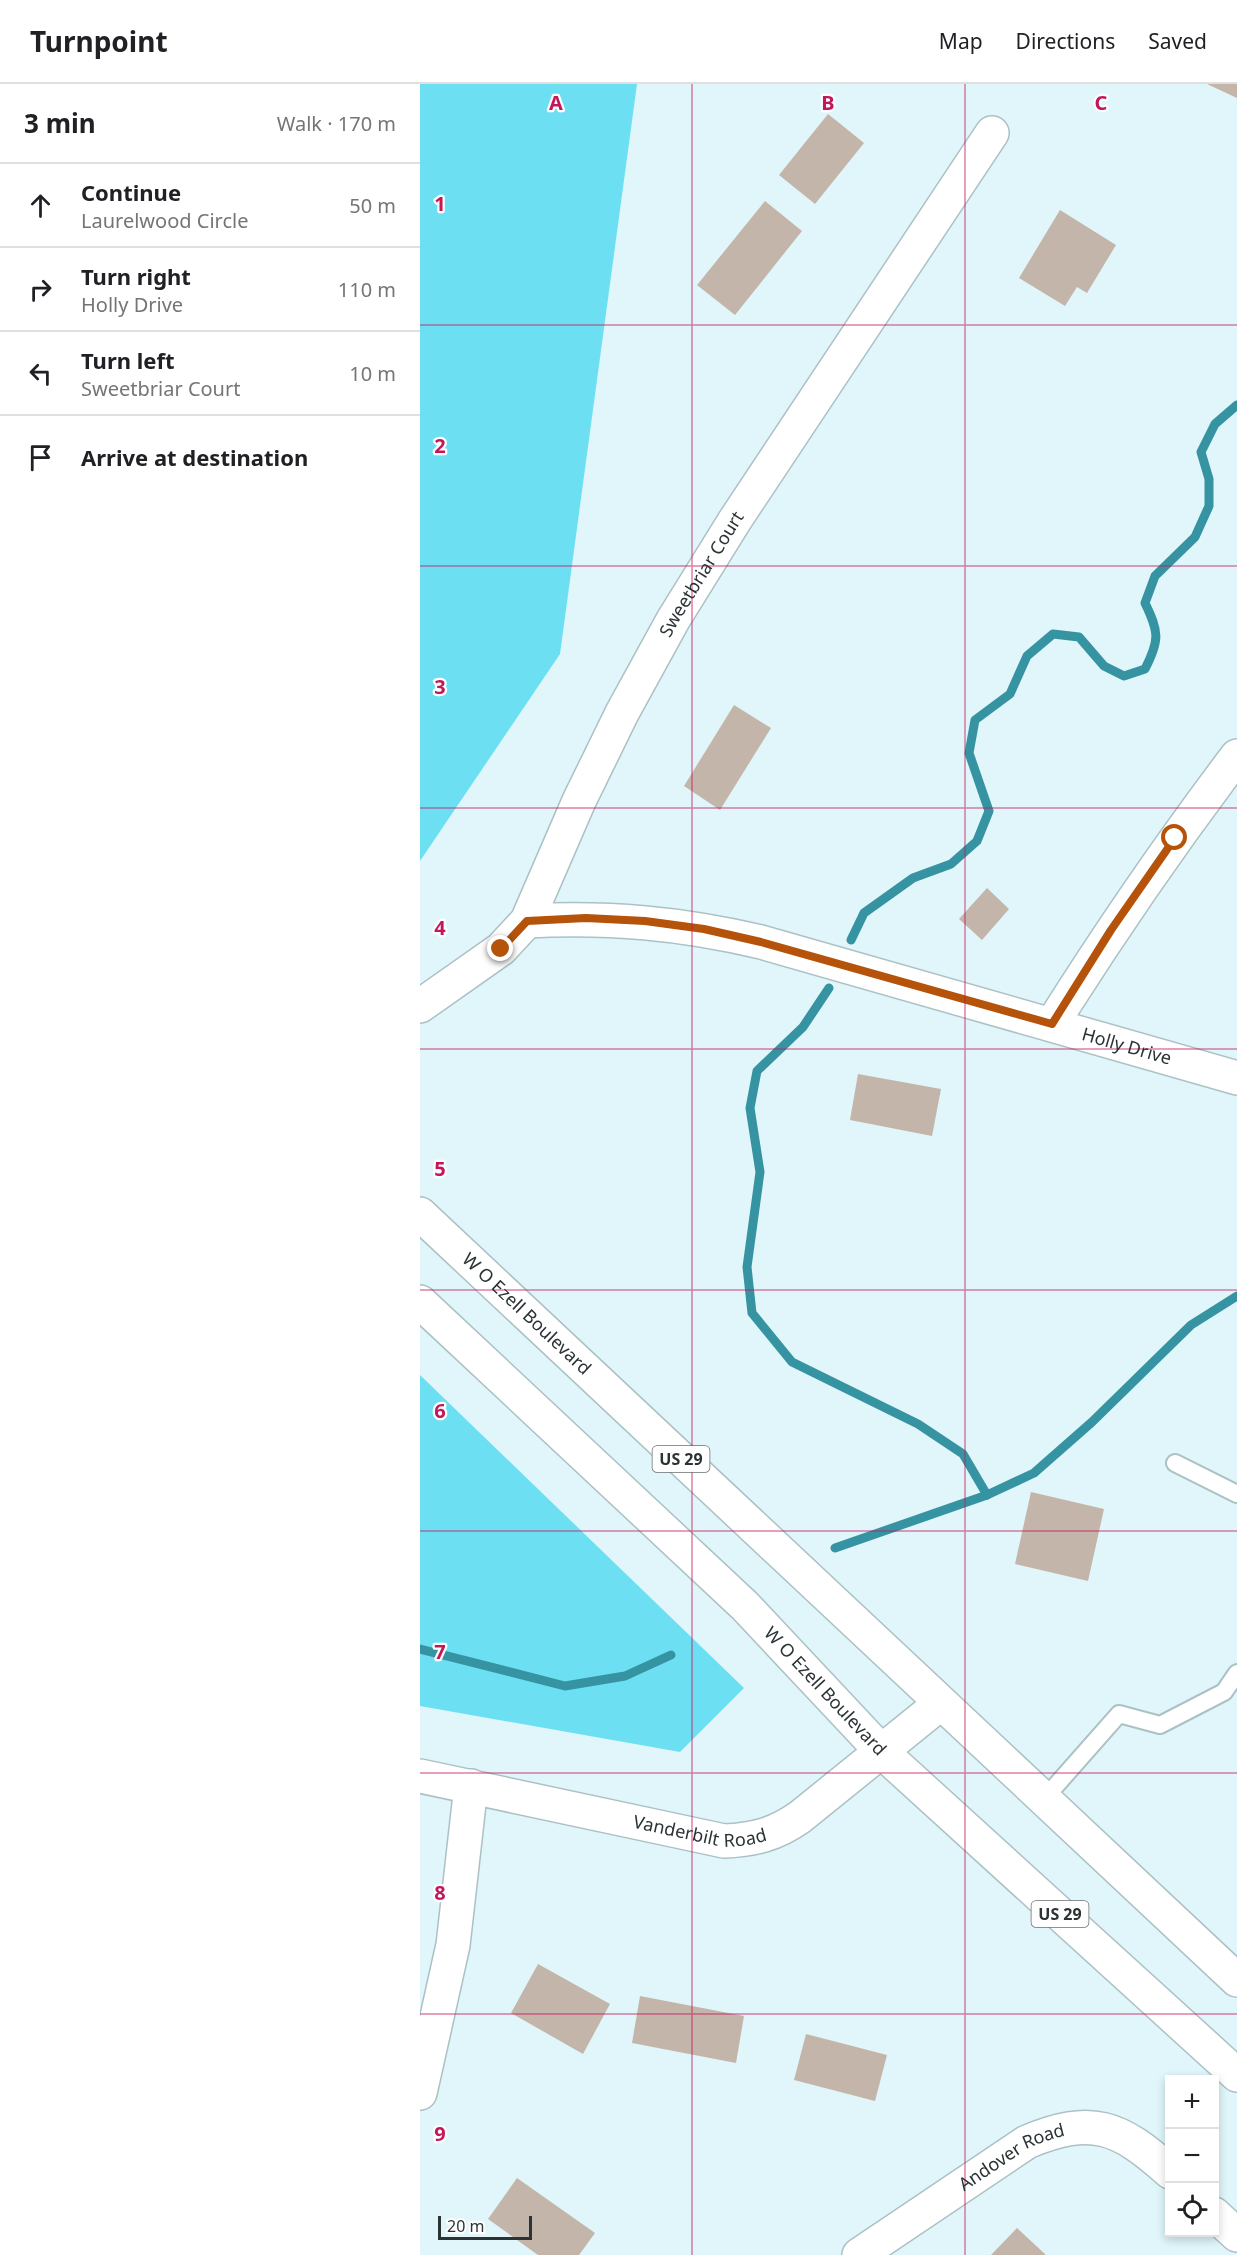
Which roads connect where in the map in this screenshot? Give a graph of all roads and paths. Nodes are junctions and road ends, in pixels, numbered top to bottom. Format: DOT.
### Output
graph roads {
  1 [pos="992,133"];
  2 [pos="1237,756"];
  3 [pos="527,921"];
  4 [pos="420,1006"];
  5 [pos="1052,1024"];
  6 [pos="1237,1078"];
  7 [pos="420,1214"];
  8 [pos="420,1302"];
  9 [pos="1175,1463"];
  10 [pos="1237,1494"];
  11 [pos="1237,1673"];
  12 [pos="941,1703"];
  13 [pos="883,1753"];
  14 [pos="420,1776"];
  15 [pos="471,1786"];
  16 [pos="1044,1799"];
  17 [pos="1237,1980"];
  18 [pos="1237,2075"];
  19 [pos="420,2093"];
  20 [pos="1165,2168"];
  21 [pos="1219,2218"];
  22 [pos="1237,2235"];
  23 [pos="859,2255"];
  1 -- 3 [label="street, Sweetbriar Court"];
  2 -- 5 [label="street"];
  3 -- 4 [label="street, Sweetbriar Court"];
  3 -- 5 [label="street, Holly Drive"];
  5 -- 6 [label="street, Holly Drive"];
  7 -- 12 [label="street, W O Ezell Boulevard / US 29"];
  8 -- 13 [label="street, W O Ezell Boulevard / US 29"];
  9 -- 10 [label="lane"];
  11 -- 16 [label="lane"];
  12 -- 13 [label="street, Vanderbilt Road"];
  12 -- 16 [label="street, W O Ezell Boulevard / US 29"];
  13 -- 15 [label="street, Vanderbilt Road"];
  13 -- 18 [label="street, W O Ezell Boulevard / US 29"];
  14 -- 15 [label="street, Vanderbilt Road"];
  15 -- 19 [label="street"];
  16 -- 17 [label="street, W O Ezell Boulevard / US 29"];
  20 -- 23 [label="street, Andover Road"];
  21 -- 22 [label="street"];
}
